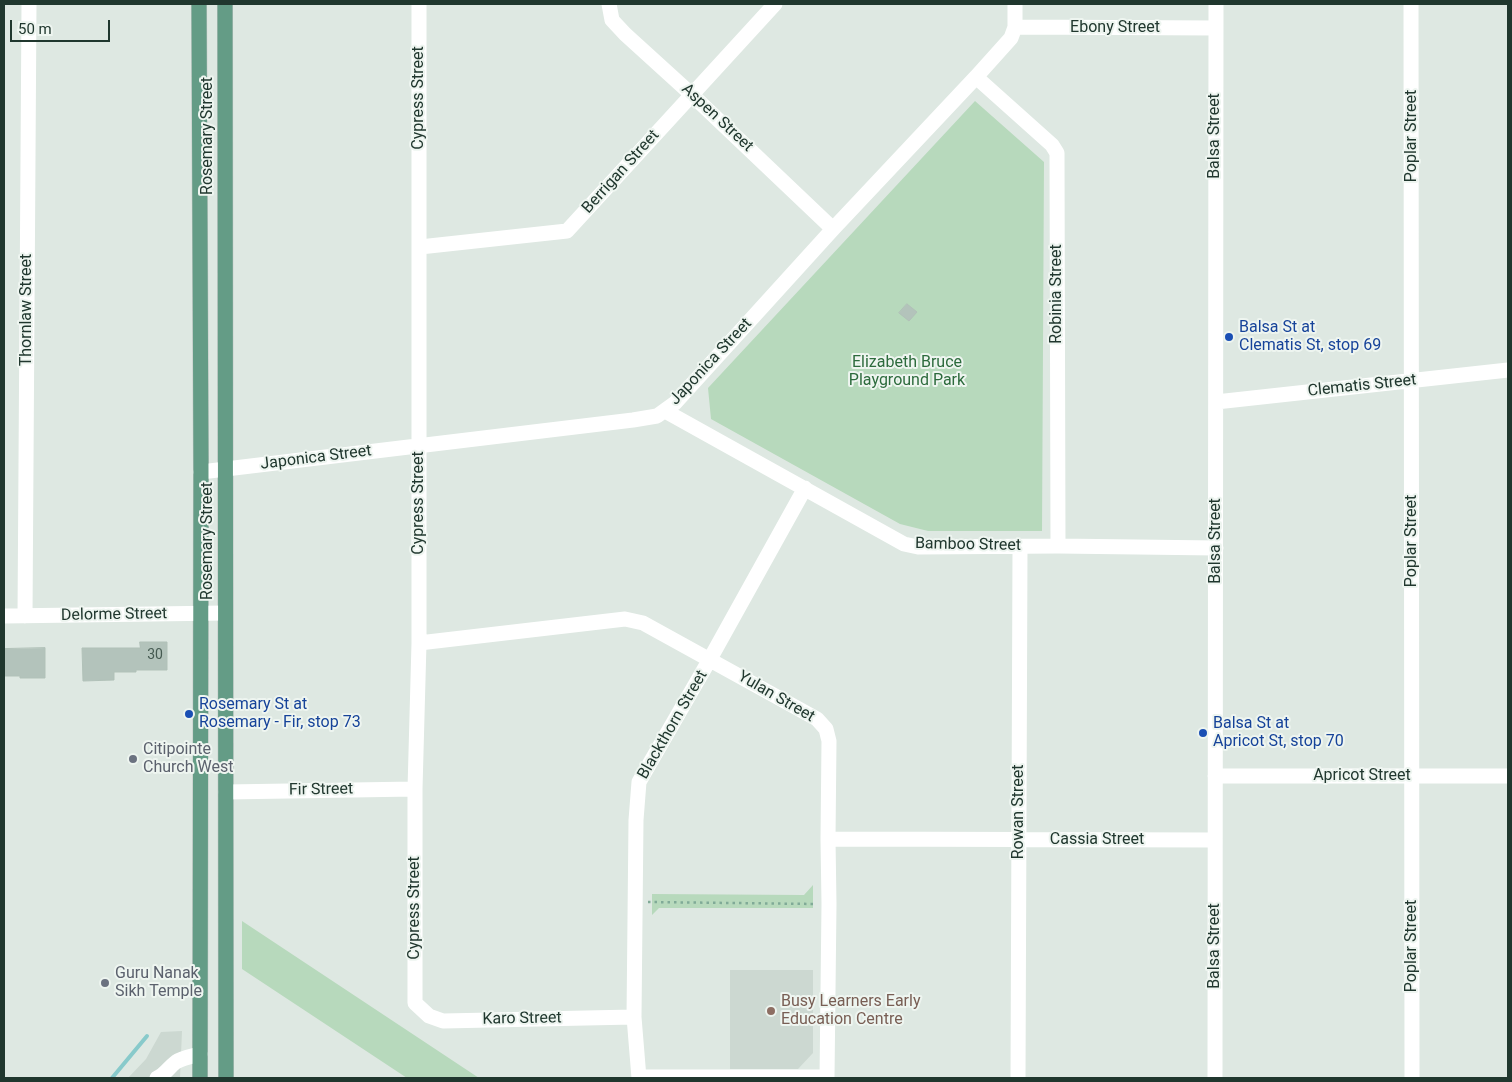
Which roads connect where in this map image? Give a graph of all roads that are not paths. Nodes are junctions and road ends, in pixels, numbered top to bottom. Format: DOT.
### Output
graph roads {
  1 [pos="30,4"];
  2 [pos="199,4"];
  3 [pos="226,4"];
  4 [pos="419,4"];
  5 [pos="609,4"];
  6 [pos="775,4"];
  7 [pos="1015,4"];
  8 [pos="1216,4"];
  9 [pos="1411,4"];
  10 [pos="1015,27"];
  11 [pos="1215,28"];
  12 [pos="976,77"];
  13 [pos="692,94"];
  14 [pos="833,229"];
  15 [pos="420,247"];
  16 [pos="1508,370"];
  17 [pos="1412,381"];
  18 [pos="1216,402"];
  19 [pos="666,411"];
  20 [pos="419,445"];
  21 [pos="226,469"];
  22 [pos="201,472"];
  23 [pos="805,488"];
  24 [pos="1020,546"];
  25 [pos="1058,546"];
  26 [pos="1216,548"];
  27 [pos="200,613"];
  28 [pos="225,613"];
  29 [pos="4,616"];
  30 [pos="26,616"];
  31 [pos="419,643"];
  32 [pos="710,660"];
  33 [pos="1215,776"];
  34 [pos="1413,776"];
  35 [pos="1508,776"];
  36 [pos="415,788"];
  37 [pos="226,792"];
  38 [pos="828,839"];
  39 [pos="1019,840"];
  40 [pos="1216,840"];
  41 [pos="200,934"];
  42 [pos="225,934"];
  43 [pos="415,1003"];
  44 [pos="634,1017"];
  45 [pos="200,1054"];
  46 [pos="160,1078"];
  47 [pos="200,1078"];
  48 [pos="226,1078"];
  49 [pos="639,1078"];
  50 [pos="827,1078"];
  51 [pos="1018,1078"];
  52 [pos="1214,1078"];
  53 [pos="1412,1078"];
  1 -- 30 [label="street, Thornlaw Street"];
  2 -- 22 [label="main road, Rosemary Street"];
  3 -- 21 [label="main road, Rosemary Street"];
  4 -- 15 [label="street, Cypress Street"];
  5 -- 13 [label="street, Aspen Street"];
  6 -- 13 [label="street, Berrigan Street"];
  7 -- 10 [label="street"];
  8 -- 11 [label="street, Balsa Street"];
  9 -- 17 [label="street, Poplar Street"];
  10 -- 11 [label="street, Ebony Street"];
  10 -- 12 [label="street, Japonica Street"];
  11 -- 18 [label="street, Balsa Street"];
  12 -- 14 [label="street, Japonica Street"];
  12 -- 25 [label="street, Robinia Street"];
  13 -- 14 [label="street, Aspen Street"];
  13 -- 15 [label="street, Berrigan Street"];
  14 -- 19 [label="street, Japonica Street"];
  15 -- 20 [label="street, Cypress Street"];
  16 -- 17 [label="street, Clematis Street"];
  17 -- 18 [label="street, Clematis Street"];
  17 -- 34 [label="street, Poplar Street"];
  18 -- 26 [label="street, Balsa Street"];
  19 -- 20 [label="street, Japonica Street"];
  19 -- 23 [label="street, Bamboo Street"];
  20 -- 21 [label="street, Japonica Street"];
  20 -- 31 [label="street, Cypress Street"];
  21 -- 22 [label="street, Japonica Street"];
  21 -- 28 [label="main road, Rosemary Street"];
  22 -- 27 [label="main road, Rosemary Street"];
  23 -- 24 [label="street, Bamboo Street"];
  23 -- 32 [label="street, Blackthorn Street"];
  24 -- 25 [label="street, Bamboo Street"];
  24 -- 39 [label="street, Rowan Street"];
  25 -- 26 [label="street, Bamboo Street"];
  26 -- 33 [label="street, Balsa Street"];
  27 -- 28 [label="street, Delorme Street"];
  27 -- 30 [label="street, Delorme Street"];
  27 -- 41 [label="main road, Rosemary Street"];
  28 -- 37 [label="main road, Rosemary Street"];
  29 -- 30 [label="street, Delorme Street"];
  31 -- 32 [label="street, Yulan Street"];
  31 -- 36 [label="street, Cypress Street"];
  32 -- 38 [label="street, Yulan Street"];
  32 -- 44 [label="street, Blackthorn Street"];
  33 -- 34 [label="street, Apricot Street"];
  33 -- 40 [label="street, Balsa Street"];
  34 -- 35 [label="street, Apricot Street"];
  34 -- 53 [label="street, Poplar Street"];
  36 -- 37 [label="street, Fir Street"];
  36 -- 43 [label="street, Cypress Street"];
  37 -- 42 [label="main road, Rosemary Street"];
  38 -- 39 [label="street, Cassia Street"];
  38 -- 50 [label="street, Yulan Street"];
  39 -- 40 [label="street, Cassia Street"];
  39 -- 51 [label="street, Rowan Street"];
  40 -- 52 [label="street, Balsa Street"];
  41 -- 42 [label="main road"];
  41 -- 45 [label="main road, Rosemary Street"];
  42 -- 48 [label="main road, Rosemary Street"];
  43 -- 44 [label="street, Karo Street"];
  44 -- 49 [label="street, Blackthorn Street"];
  45 -- 46 [label="street"];
  45 -- 47 [label="main road, Rosemary Street"];
  49 -- 50 [label="street"];
}
